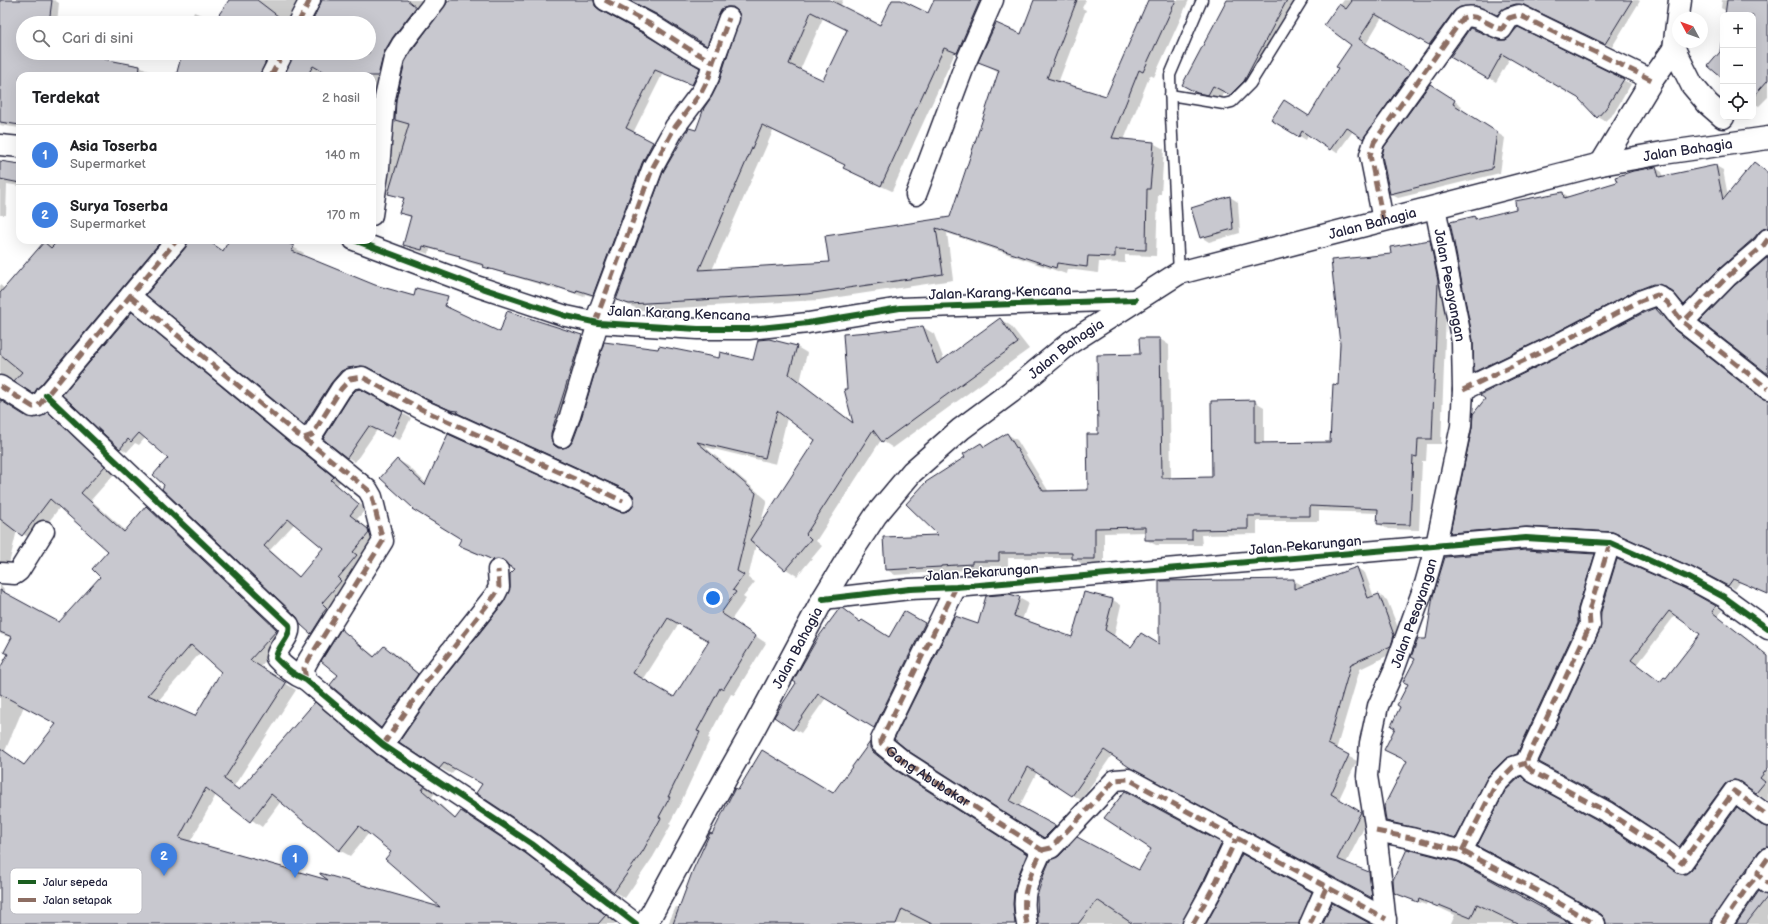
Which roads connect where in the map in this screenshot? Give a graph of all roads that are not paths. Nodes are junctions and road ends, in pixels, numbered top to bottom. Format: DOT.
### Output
graph roads {
  1 [pos="310,0"];
  2 [pos="436,0"];
  3 [pos="605,0"];
  4 [pos="993,0"];
  5 [pos="1202,0"];
  6 [pos="1302,0"];
  7 [pos="1680,0"];
  8 [pos="302,16"];
  9 [pos="730,18"];
  10 [pos="1674,49"];
  11 [pos="279,60"];
  12 [pos="713,62"];
  13 [pos="273,72"];
  14 [pos="1652,80"];
  15 [pos="1170,95"];
  16 [pos="1720,114"];
  17 [pos="1728,120"];
  18 [pos="1759,139"];
  19 [pos="0,145"];
  20 [pos="16,147"];
  21 [pos="1601,164"];
  22 [pos="376,188"];
  23 [pos="916,195"];
  24 [pos="1435,207"];
  25 [pos="1383,220"];
  26 [pos="1768,239"];
  27 [pos="174,244"];
  28 [pos="370,244"];
  29 [pos="1178,273"];
  30 [pos="130,296"];
  31 [pos="1134,300"];
  32 [pos="1683,322"];
  33 [pos="597,323"];
  34 [pos="0,386"];
  35 [pos="1768,389"];
  36 [pos="1463,390"];
  37 [pos="46,396"];
  38 [pos="304,438"];
  39 [pos="562,438"];
  40 [pos="623,501"];
  41 [pos="44,531"];
  42 [pos="1610,543"];
  43 [pos="1436,545"];
  44 [pos="498,570"];
  45 [pos="0,573"];
  46 [pos="956,587"];
  47 [pos="823,599"];
  48 [pos="1768,629"];
  49 [pos="306,680"];
  50 [pos="384,745"];
  51 [pos="1526,763"];
  52 [pos="1768,816"];
  53 [pos="1376,831"];
  54 [pos="1236,839"];
  55 [pos="1042,850"];
  56 [pos="1462,852"];
  57 [pos="1768,858"];
  58 [pos="1763,879"];
  59 [pos="1326,888"];
  60 [pos="1386,922"];
  61 [pos="636,924"];
  62 [pos="644,924"];
  63 [pos="1027,924"];
  64 [pos="1193,924"];
  65 [pos="1310,924"];
  66 [pos="1595,924"];
  67 [pos="1722,924"];
  1 -- 8 [label="street"];
  2 -- 22 [label="street"];
  3 -- 12 [label="street"];
  4 -- 23 [label="street"];
  5 -- 15 [label="lane"];
  6 -- 15 [label="lane"];
  7 -- 10 [label="main road"];
  9 -- 12 [label="street"];
  10 -- 14 [label="main road"];
  10 -- 16 [label="main road"];
  11 -- 13 [label="street"];
  12 -- 33 [label="street"];
  14 -- 21 [label="main road"];
  14 -- 25 [label="street"];
  15 -- 29 [label="lane"];
  17 -- 18 [label="main road"];
  18 -- 21 [label="main road, Jalan Bahagia"];
  19 -- 20 [label="street"];
  21 -- 24 [label="main road, Jalan Bahagia"];
  24 -- 25 [label="main road, Jalan Bahagia"];
  24 -- 36 [label="street, Jalan Pesayangan"];
  25 -- 29 [label="main road, Jalan Bahagia"];
  26 -- 32 [label="street"];
  27 -- 30 [label="street"];
  28 -- 33 [label="street, Jalan Karang Kencana"];
  29 -- 31 [label="main road, Jalan Bahagia"];
  30 -- 37 [label="street"];
  30 -- 38 [label="street"];
  31 -- 33 [label="street, Jalan Karang Kencana"];
  31 -- 47 [label="main road, Jalan Bahagia"];
  32 -- 35 [label="street"];
  32 -- 36 [label="street"];
  33 -- 39 [label="street"];
  34 -- 37 [label="street"];
  36 -- 43 [label="street, Jalan Pesayangan"];
  37 -- 49 [label="street"];
  38 -- 40 [label="street"];
  38 -- 49 [label="street"];
  41 -- 45 [label="street"];
  42 -- 43 [label="street, Jalan Pekarungan"];
  42 -- 48 [label="street, Jalan Pekarungan"];
  42 -- 51 [label="street"];
  43 -- 46 [label="street, Jalan Pekarungan"];
  43 -- 53 [label="street, Jalan Pesayangan"];
  44 -- 50 [label="street"];
  46 -- 47 [label="street, Jalan Pekarungan"];
  46 -- 55 [label="street, Gang Abubakar"];
  47 -- 62 [label="main road, Jalan Bahagia"];
  49 -- 50 [label="street"];
  50 -- 61 [label="street"];
  51 -- 52 [label="street"];
  51 -- 56 [label="street"];
  53 -- 56 [label="street"];
  53 -- 60 [label="street, Jalan Pesayangan"];
  54 -- 55 [label="street"];
  54 -- 59 [label="street"];
  54 -- 64 [label="street"];
  55 -- 63 [label="street"];
  56 -- 66 [label="street"];
  57 -- 58 [label="street"];
  58 -- 67 [label="street"];
  59 -- 60 [label="street"];
  59 -- 65 [label="street"];
}
